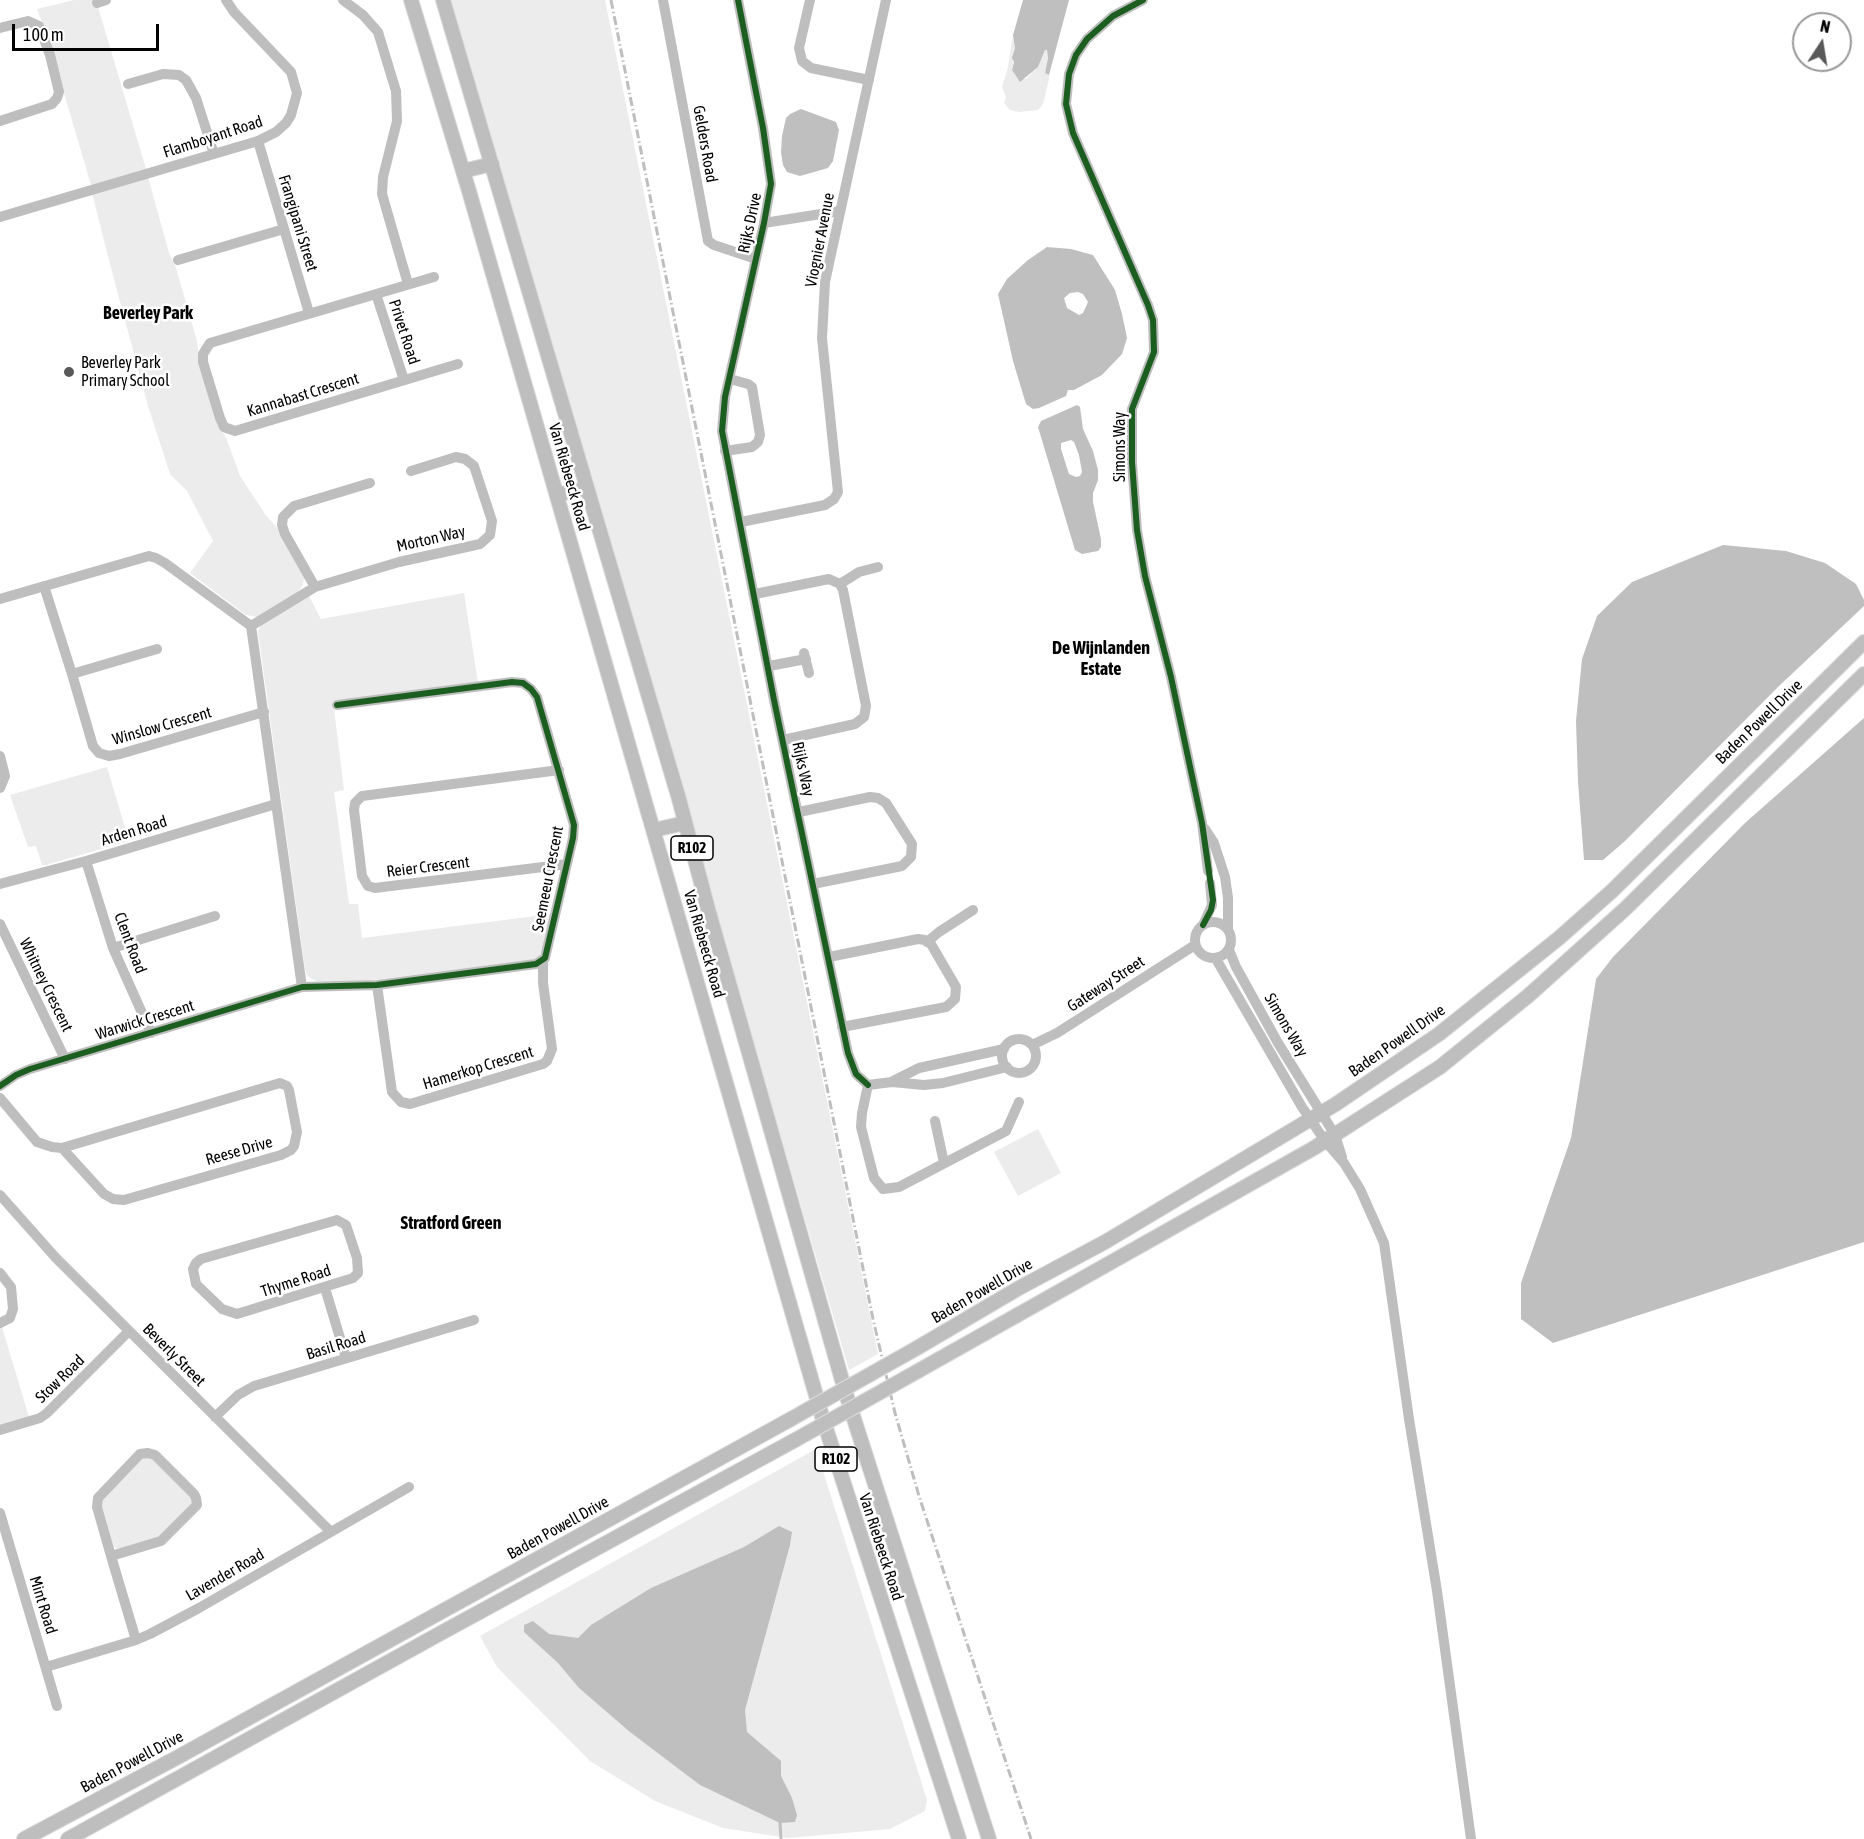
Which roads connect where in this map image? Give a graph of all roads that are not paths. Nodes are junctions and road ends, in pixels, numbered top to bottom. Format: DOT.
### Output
graph roads {
  1 [pos="226,0"];
  2 [pos="343,0"];
  3 [pos="411,0"];
  4 [pos="443,0"];
  5 [pos="663,0"];
  6 [pos="738,0"];
  7 [pos="810,0"];
  8 [pos="886,0"];
  9 [pos="1143,0"];
  10 [pos="0,28"];
  11 [pos="868,80"];
  12 [pos="128,84"];
  13 [pos="0,121"];
  14 [pos="258,141"];
  15 [pos="213,154"];
  16 [pos="492,164"];
  17 [pos="463,171"];
  18 [pos="840,211"];
  19 [pos="0,217"];
  20 [pos="764,223"];
  21 [pos="284,229"];
  22 [pos="756,259"];
  23 [pos="178,261"];
  24 [pos="434,277"];
  25 [pos="408,284"];
  26 [pos="376,294"];
  27 [pos="309,313"];
  28 [pos="458,364"];
  29 [pos="730,379"];
  30 [pos="404,380"];
  31 [pos="725,451"];
  32 [pos="411,471"];
  33 [pos="370,483"];
  34 [pos="587,488"];
  35 [pos="557,495"];
  36 [pos="741,522"];
  37 [pos="878,567"];
  38 [pos="840,584"];
  39 [pos="44,586"];
  40 [pos="315,587"];
  41 [pos="755,594"];
  42 [pos="0,599"];
  43 [pos="251,626"];
  44 [pos="1864,642"];
  45 [pos="157,649"];
  46 [pos="769,666"];
  47 [pos="809,673"];
  48 [pos="72,674"];
  49 [pos="1864,674"];
  50 [pos="337,705"];
  51 [pos="264,712"];
  52 [pos="783,740"];
  53 [pos="0,756"];
  54 [pos="558,770"];
  55 [pos="0,788"];
  56 [pos="276,804"];
  57 [pos="799,812"];
  58 [pos="685,822"];
  59 [pos="1202,823"];
  60 [pos="654,830"];
  61 [pos="86,861"];
  62 [pos="567,864"];
  63 [pos="1208,872"];
  64 [pos="1210,883"];
  65 [pos="0,884"];
  66 [pos="813,884"];
  67 [pos="973,910"];
  68 [pos="215,916"];
  69 [pos="0,924"];
  70 [pos="1203,925"];
  71 [pos="1228,929"];
  72 [pos="927,942"];
  73 [pos="1195,945"];
  74 [pos="113,948"];
  75 [pos="1229,950"];
  76 [pos="829,957"];
  77 [pos="1216,959"];
  78 [pos="543,961"];
  79 [pos="376,985"];
  80 [pos="302,987"];
  81 [pos="842,1027"];
  82 [pos="151,1033"];
  83 [pos="1032,1045"];
  84 [pos="1004,1049"];
  85 [pos="65,1059"];
  86 [pos="957,1060"];
  87 [pos="1007,1067"];
  88 [pos="961,1079"];
  89 [pos="892,1082"];
  90 [pos="1,1084"];
  91 [pos="868,1085"];
  92 [pos="0,1098"];
  93 [pos="1019,1102"];
  94 [pos="1316,1116"];
  95 [pos="935,1121"];
  96 [pos="1330,1138"];
  97 [pos="62,1148"];
  98 [pos="944,1163"];
  99 [pos="0,1195"];
  100 [pos="0,1272"];
  101 [pos="325,1288"];
  102 [pos="474,1320"];
  103 [pos="0,1323"];
  104 [pos="129,1331"];
  105 [pos="346,1358"];
  106 [pos="215,1417"];
  107 [pos="0,1430"];
  108 [pos="409,1487"];
  109 [pos="0,1513"];
  110 [pos="3,1531"];
  111 [pos="331,1532"];
  112 [pos="111,1556"];
  113 [pos="136,1640"];
  114 [pos="46,1666"];
  115 [pos="57,1706"];
  116 [pos="24,1839"];
  117 [pos="68,1839"];
  118 [pos="959,1839"];
  119 [pos="989,1839"];
  120 [pos="1471,1839"];
  1 -- 14 [label="street, Flamboyant Road"];
  2 -- 25 [label="street"];
  3 -- 17 [label="main road, Van Riebeeck Road / R102"];
  4 -- 16 [label="main road, Van Riebeeck Road / R102"];
  5 -- 22 [label="street, Gelders Road"];
  6 -- 20 [label="street, Rijks Drive"];
  7 -- 11 [label="street"];
  8 -- 11 [label="street, Viognier Avenue"];
  9 -- 59 [label="street, Simons Way"];
  10 -- 13 [label="street"];
  11 -- 18 [label="street, Viognier Avenue"];
  12 -- 15 [label="street"];
  14 -- 15 [label="street, Flamboyant Road"];
  14 -- 21 [label="street, Frangipani Street"];
  15 -- 19 [label="street, Flamboyant Road"];
  16 -- 17 [label="main road"];
  16 -- 34 [label="main road, Van Riebeeck Road / R102"];
  17 -- 35 [label="main road, Van Riebeeck Road / R102"];
  18 -- 20 [label="street"];
  18 -- 36 [label="street, Viognier Avenue"];
  20 -- 22 [label="street, Rijks Drive"];
  21 -- 23 [label="street"];
  21 -- 27 [label="street, Frangipani Street"];
  22 -- 29 [label="street, Rijks Drive"];
  24 -- 25 [label="street, Kannabast Crescent"];
  25 -- 26 [label="street, Kannabast Crescent"];
  26 -- 27 [label="street, Kannabast Crescent"];
  26 -- 30 [label="street, Privet Road"];
  27 -- 30 [label="street, Kannabast Crescent"];
  28 -- 30 [label="street, Kannabast Crescent"];
  29 -- 31 [label="street, Rijks Drive"];
  29 -- 31 [label="street"];
  31 -- 36 [label="street, Rijks Way"];
  32 -- 40 [label="street, Morton Way"];
  33 -- 40 [label="street"];
  34 -- 35 [label="main road"];
  34 -- 58 [label="main road, Van Riebeeck Road / R102"];
  35 -- 60 [label="main road, Van Riebeeck Road / R102"];
  36 -- 41 [label="street, Rijks Way"];
  37 -- 38 [label="street"];
  38 -- 41 [label="street"];
  38 -- 52 [label="street"];
  39 -- 42 [label="street"];
  39 -- 43 [label="street"];
  39 -- 48 [label="street, Winslow Crescent"];
  40 -- 43 [label="street, Morton Way"];
  41 -- 46 [label="street, Rijks Way"];
  43 -- 51 [label="street"];
  44 -- 94 [label="main road, Baden Powell Drive"];
  45 -- 48 [label="street"];
  46 -- 47 [label="street"];
  46 -- 52 [label="street, Rijks Way"];
  48 -- 51 [label="street, Winslow Crescent"];
  49 -- 96 [label="main road"];
  50 -- 54 [label="street, Seemeeu Crescent"];
  51 -- 56 [label="street"];
  52 -- 57 [label="street, Rijks Way"];
  53 -- 55 [label="street"];
  54 -- 62 [label="street, Seemeeu Crescent"];
  54 -- 62 [label="street, Reier Crescent"];
  56 -- 61 [label="street, Arden Road"];
  56 -- 80 [label="street"];
  57 -- 66 [label="street, Rijks Way"];
  57 -- 66 [label="street"];
  58 -- 60 [label="main road"];
  58 -- 119 [label="main road, Van Riebeeck Road / R102"];
  59 -- 63 [label="street, Simons Way"];
  59 -- 71 [label="street, Simons Way"];
  60 -- 118 [label="main road, Van Riebeeck Road / R102"];
  61 -- 65 [label="street, Arden Road"];
  61 -- 74 [label="street, Clent Road"];
  62 -- 78 [label="street, Seemeeu Crescent"];
  64 -- 70 [label="street"];
  66 -- 76 [label="street, Rijks Way"];
  67 -- 72 [label="street"];
  68 -- 74 [label="street"];
  69 -- 85 [label="street, Whitney Crescent"];
  70 -- 71 [label="street"];
  70 -- 73 [label="street"];
  71 -- 75 [label="street"];
  72 -- 76 [label="street"];
  72 -- 81 [label="street"];
  73 -- 77 [label="street"];
  73 -- 83 [label="street, Gateway Street"];
  74 -- 82 [label="street, Clent Road"];
  75 -- 77 [label="street"];
  75 -- 94 [label="street, Simons Way"];
  76 -- 81 [label="street, Rijks Way"];
  77 -- 94 [label="street, Simons Way"];
  78 -- 79 [label="street"];
  78 -- 79 [label="street, Hamerkop Crescent"];
  79 -- 80 [label="street"];
  80 -- 82 [label="street, Warwick Crescent"];
  81 -- 91 [label="street, Rijks Way"];
  82 -- 85 [label="street, Warwick Crescent"];
  83 -- 84 [label="street"];
  83 -- 87 [label="street"];
  84 -- 86 [label="street"];
  84 -- 87 [label="street"];
  85 -- 90 [label="street, Warwick Crescent"];
  86 -- 88 [label="street"];
  86 -- 89 [label="street"];
  87 -- 88 [label="street"];
  88 -- 89 [label="street"];
  89 -- 91 [label="street"];
  91 -- 98 [label="street"];
  92 -- 97 [label="street, Reese Drive"];
  93 -- 98 [label="street"];
  94 -- 96 [label="street"];
  94 -- 116 [label="main road, Baden Powell Drive, bridge"];
  95 -- 98 [label="street"];
  96 -- 117 [label="main road, bridge"];
  96 -- 120 [label="street"];
  97 -- 97 [label="street, Reese Drive"];
  99 -- 104 [label="street, Beverly Street"];
  100 -- 103 [label="street"];
  101 -- 101 [label="street, Thyme Road"];
  101 -- 105 [label="street"];
  102 -- 105 [label="street, Basil Road"];
  104 -- 106 [label="street, Beverly Street"];
  104 -- 107 [label="street, Stow Road"];
  105 -- 106 [label="street, Basil Road"];
  106 -- 111 [label="street, Beverly Street"];
  108 -- 111 [label="street, Lavender Road"];
  109 -- 110 [label="street, Mint Road"];
  110 -- 114 [label="street, Mint Road"];
  111 -- 113 [label="street, Lavender Road"];
  112 -- 112 [label="street"];
  112 -- 113 [label="street"];
  113 -- 114 [label="street, Lavender Road"];
  114 -- 115 [label="street, Mint Road"];
}
